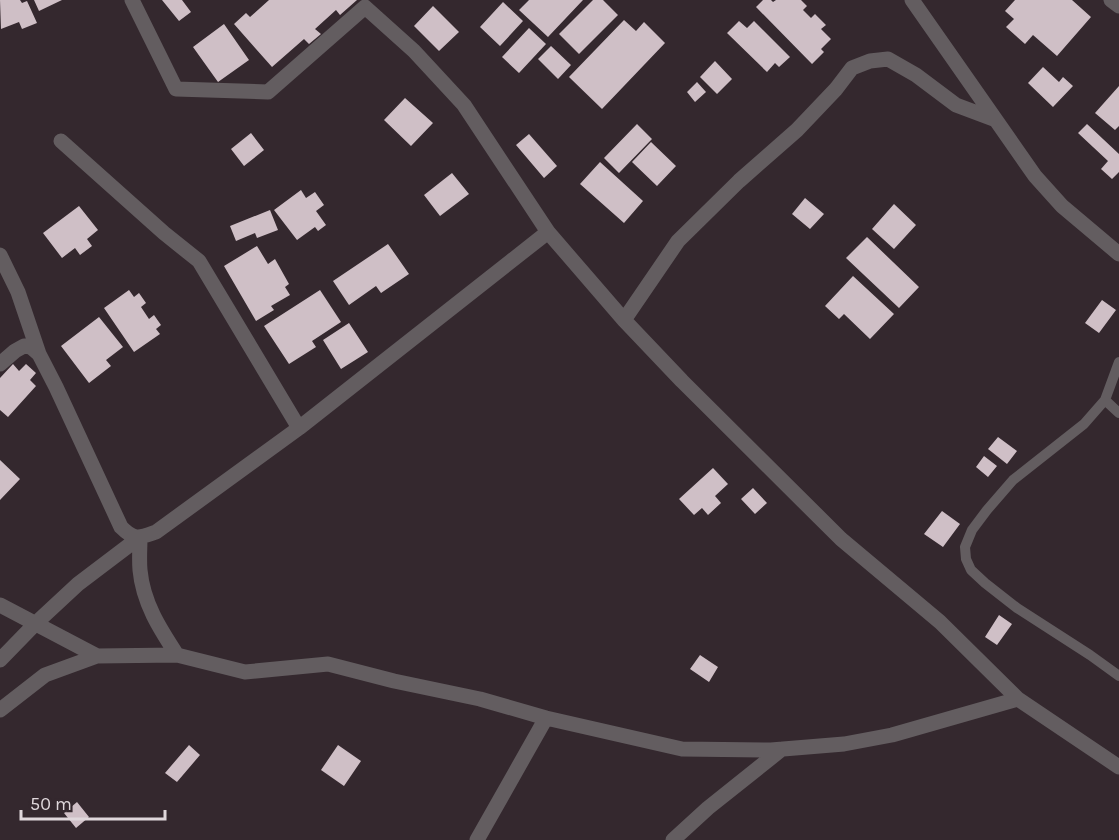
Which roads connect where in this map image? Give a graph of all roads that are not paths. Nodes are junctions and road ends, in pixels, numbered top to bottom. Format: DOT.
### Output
graph roads {
  1 [pos="132,0"];
  2 [pos="912,0"];
  3 [pos="1111,0"];
  4 [pos="1119,6"];
  5 [pos="996,120"];
  6 [pos="61,141"];
  7 [pos="548,232"];
  8 [pos="1119,254"];
  9 [pos="0,255"];
  10 [pos="624,320"];
  11 [pos="39,354"];
  12 [pos="1119,362"];
  13 [pos="0,364"];
  14 [pos="1105,400"];
  15 [pos="1119,413"];
  16 [pos="299,428"];
  17 [pos="140,537"];
  18 [pos="0,605"];
  19 [pos="36,623"];
  20 [pos="177,655"];
  21 [pos="97,656"];
  22 [pos="0,660"];
  23 [pos="1119,676"];
  24 [pos="1018,699"];
  25 [pos="0,710"];
  26 [pos="546,718"];
  27 [pos="782,749"];
  28 [pos="1119,767"];
  29 [pos="477,840"];
  30 [pos="673,840"];
  1 -- 7 [label="street"];
  2 -- 5 [label="street"];
  3 -- 4 [label="street"];
  5 -- 8 [label="street"];
  5 -- 10 [label="street"];
  6 -- 16 [label="street"];
  7 -- 10 [label="street"];
  7 -- 16 [label="street"];
  9 -- 11 [label="street"];
  10 -- 24 [label="street"];
  11 -- 13 [label="street"];
  11 -- 17 [label="street"];
  12 -- 14 [label="lane"];
  14 -- 15 [label="lane"];
  14 -- 23 [label="lane"];
  16 -- 17 [label="street"];
  17 -- 19 [label="street"];
  17 -- 20 [label="street"];
  18 -- 19 [label="street"];
  19 -- 21 [label="street"];
  19 -- 22 [label="street"];
  20 -- 21 [label="street"];
  20 -- 26 [label="street"];
  21 -- 25 [label="street"];
  24 -- 27 [label="street"];
  24 -- 28 [label="street"];
  26 -- 27 [label="street"];
  26 -- 29 [label="street"];
  27 -- 30 [label="street"];
}
